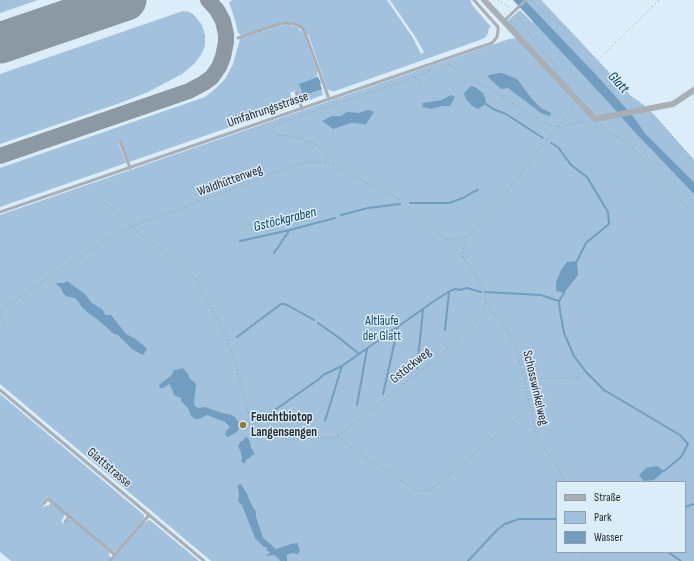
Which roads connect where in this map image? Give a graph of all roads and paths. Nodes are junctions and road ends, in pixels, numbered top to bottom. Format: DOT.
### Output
graph roads {
  1 [pos="474,0"];
  2 [pos="484,0"];
  3 [pos="498,0"];
  4 [pos="526,0"];
  5 [pos="530,0"];
  6 [pos="541,0"];
  7 [pos="659,0"];
  8 [pos="511,8"];
  9 [pos="515,12"];
  10 [pos="505,20"];
  11 [pos="498,27"];
  12 [pos="570,32"];
  13 [pos="238,38"];
  14 [pos="597,60"];
  15 [pos="447,64"];
  16 [pos="433,68"];
  17 [pos="558,71"];
  18 [pos="423,74"];
  19 [pos="414,77"];
  20 [pos="420,80"];
  21 [pos="420,86"];
  22 [pos="694,90"];
  23 [pos="296,92"];
  24 [pos="570,93"];
  25 [pos="329,99"];
  26 [pos="648,108"];
  27 [pos="302,109"];
  28 [pos="595,119"];
  29 [pos="558,127"];
  30 [pos="120,141"];
  31 [pos="694,161"];
  32 [pos="333,164"];
  33 [pos="130,168"];
  34 [pos="98,197"];
  35 [pos="0,212"];
  36 [pos="694,214"];
  37 [pos="131,227"];
  38 [pos="468,236"];
  39 [pos="446,238"];
  40 [pos="463,257"];
  41 [pos="486,302"];
  42 [pos="0,310"];
  43 [pos="0,313"];
  44 [pos="4,325"];
  45 [pos="579,377"];
  46 [pos="524,378"];
  47 [pos="0,390"];
  48 [pos="530,410"];
  49 [pos="252,419"];
  50 [pos="244,424"];
  51 [pos="338,436"];
  52 [pos="564,481"];
  53 [pos="44,504"];
  54 [pos="149,515"];
  55 [pos="69,517"];
  56 [pos="65,522"];
  57 [pos="115,556"];
  58 [pos="110,561"];
  59 [pos="204,561"];
  1 -- 11 [label="lane"];
  2 -- 10 [label="street"];
  3 -- 8 [label="path"];
  4 -- 10 [label="lane, bridge"];
  5 -- 12 [label="path"];
  6 -- 12 [label="path"];
  7 -- 14 [label="path"];
  9 -- 17 [label="path"];
  10 -- 11 [label="lane"];
  10 -- 24 [label="street"];
  11 -- 25 [label="lane, Umfahrungsstrasse"];
  12 -- 14 [label="path"];
  13 -- 25 [label="lane"];
  14 -- 26 [label="path"];
  15 -- 29 [label="path"];
  16 -- 18 [label="path"];
  18 -- 19 [label="path"];
  18 -- 20 [label="path"];
  19 -- 20 [label="path"];
  19 -- 32 [label="path"];
  20 -- 21 [label="path"];
  22 -- 26 [label="street"];
  23 -- 27 [label="lane"];
  24 -- 28 [label="street"];
  24 -- 29 [label="path"];
  25 -- 27 [label="lane, Umfahrungsstrasse"];
  26 -- 28 [label="street"];
  26 -- 31 [label="path"];
  27 -- 33 [label="lane, Umfahrungsstrasse"];
  28 -- 29 [label="path"];
  28 -- 36 [label="path"];
  29 -- 38 [label="path"];
  30 -- 33 [label="lane"];
  32 -- 37 [label="path, Waldhüttenweg"];
  32 -- 39 [label="path, Waldhüttenweg"];
  33 -- 35 [label="lane, Umfahrungsstrasse"];
  34 -- 37 [label="path"];
  37 -- 42 [label="path, Waldhüttenweg"];
  37 -- 49 [label="path"];
  38 -- 39 [label="path"];
  38 -- 40 [label="path"];
  39 -- 40 [label="path, Waldhüttenweg"];
  40 -- 41 [label="path, Schosswinkelweg"];
  41 -- 46 [label="path, Schosswinkelweg"];
  41 -- 51 [label="path, Gstöckweg"];
  43 -- 44 [label="path"];
  45 -- 46 [label="path"];
  46 -- 48 [label="path, Schosswinkelweg"];
  47 -- 54 [label="lane, Glattstrasse"];
  48 -- 51 [label="path"];
  48 -- 52 [label="path, Schosswinkelweg"];
  49 -- 50 [label="path"];
  49 -- 51 [label="path"];
  53 -- 55 [label="lane"];
  54 -- 57 [label="lane"];
  54 -- 59 [label="lane, Glattstrasse"];
  55 -- 56 [label="lane"];
  55 -- 57 [label="lane"];
  57 -- 58 [label="lane"];
}
